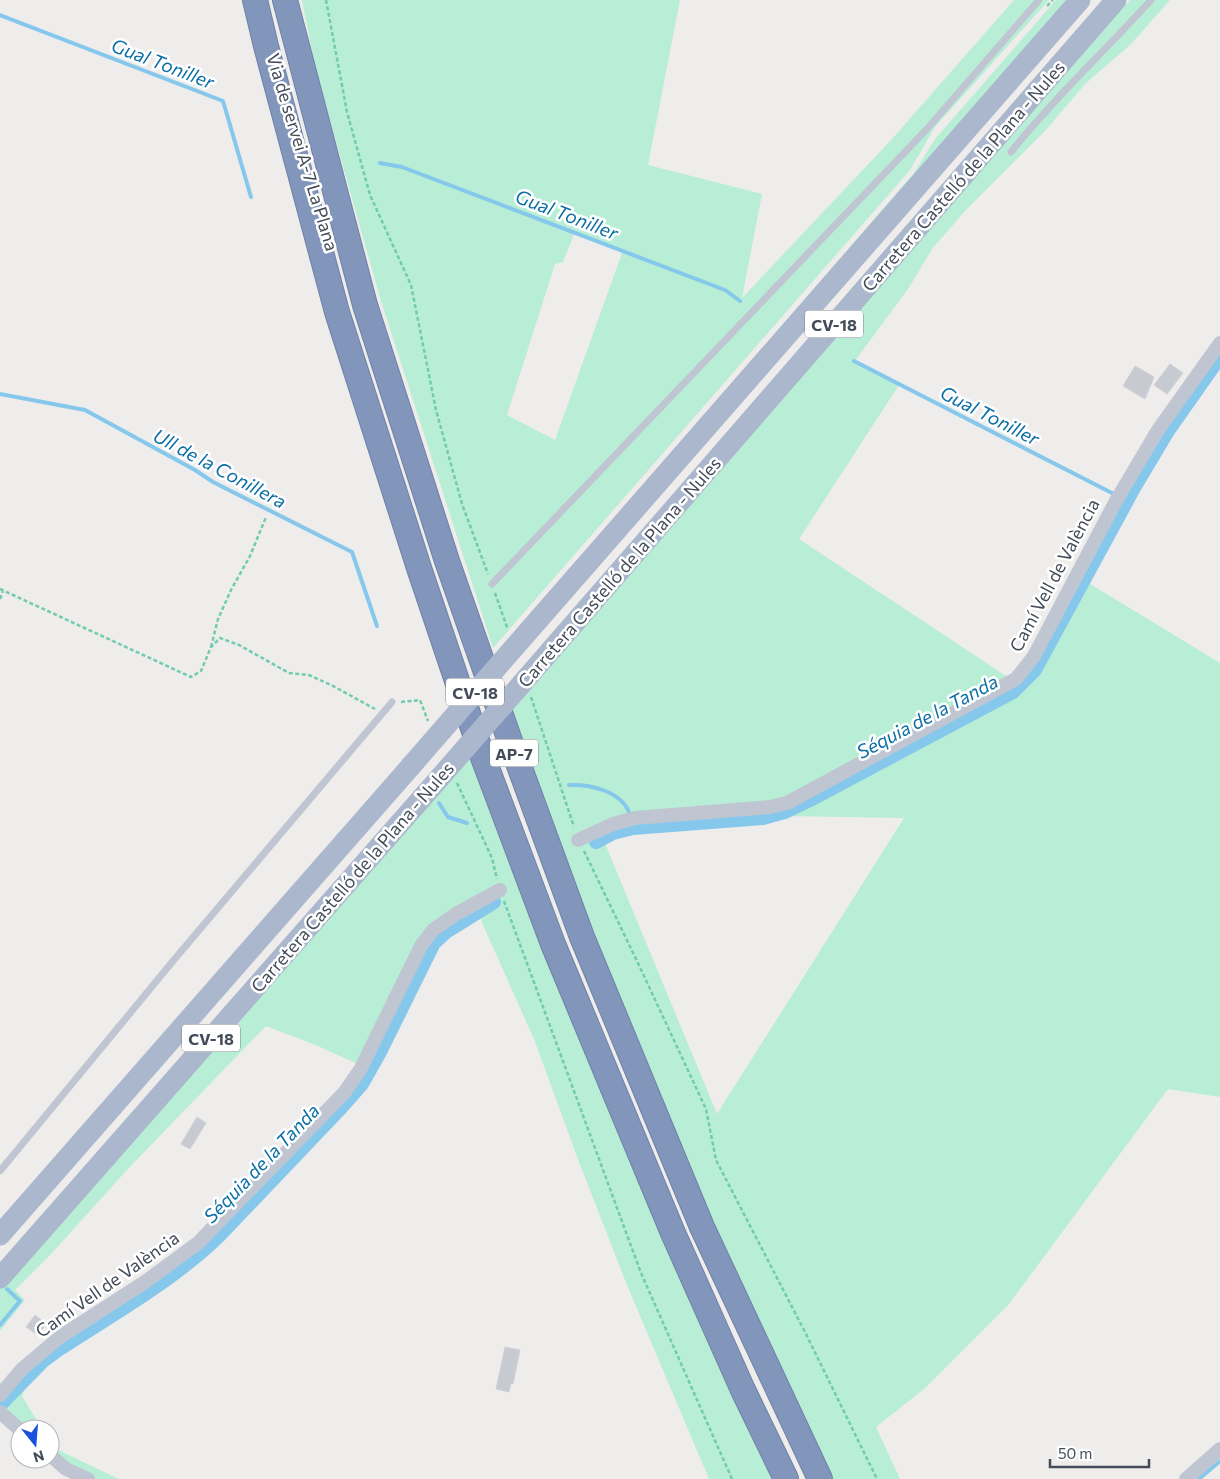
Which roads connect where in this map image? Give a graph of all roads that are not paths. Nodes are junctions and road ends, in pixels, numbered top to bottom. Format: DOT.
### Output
graph roads {
  1 [pos="255,0"];
  2 [pos="286,0"];
  3 [pos="1039,0"];
  4 [pos="1080,0"];
  5 [pos="1116,0"];
  6 [pos="1123,0"];
  7 [pos="1151,0"];
  8 [pos="1057,68"];
  9 [pos="276,115"];
  10 [pos="1011,152"];
  11 [pos="338,312"];
  12 [pos="1220,343"];
  13 [pos="492,584"];
  14 [pos="392,702"];
  15 [pos="578,840"];
  16 [pos="500,890"];
  17 [pos="0,1171"];
  18 [pos="0,1235"];
  19 [pos="0,1278"];
  20 [pos="0,1395"];
  21 [pos="0,1412"];
  22 [pos="10,1421"];
  23 [pos="1220,1449"];
  24 [pos="60,1464"];
  25 [pos="88,1479"];
  26 [pos="786,1479"];
  27 [pos="820,1479"];
  28 [pos="1186,1479"];
  1 -- 11 [label="highway, AP-7"];
  2 -- 27 [label="highway, AP-7"];
  3 -- 13 [label="lane"];
  4 -- 18 [label="main road, Carretera Castelló de la Plana - Nules / CV-18, bridge"];
  5 -- 8 [label="main road, Carretera Castelló de la Plana - Nules / CV-18"];
  6 -- 8 [label="main road, CV-18"];
  7 -- 10 [label="lane"];
  8 -- 19 [label="main road, Carretera Castelló de la Plana - Nules / CV-18, bridge"];
  9 -- 11 [label="lane, Via de servei A-7 La Plana"];
  11 -- 26 [label="highway, AP-7"];
  12 -- 15 [label="street, Camí Vell de València"];
  14 -- 17 [label="lane"];
  16 -- 20 [label="street, Camí Vell de València"];
  21 -- 22 [label="street"];
  23 -- 28 [label="street"];
  24 -- 25 [label="street"];
}
